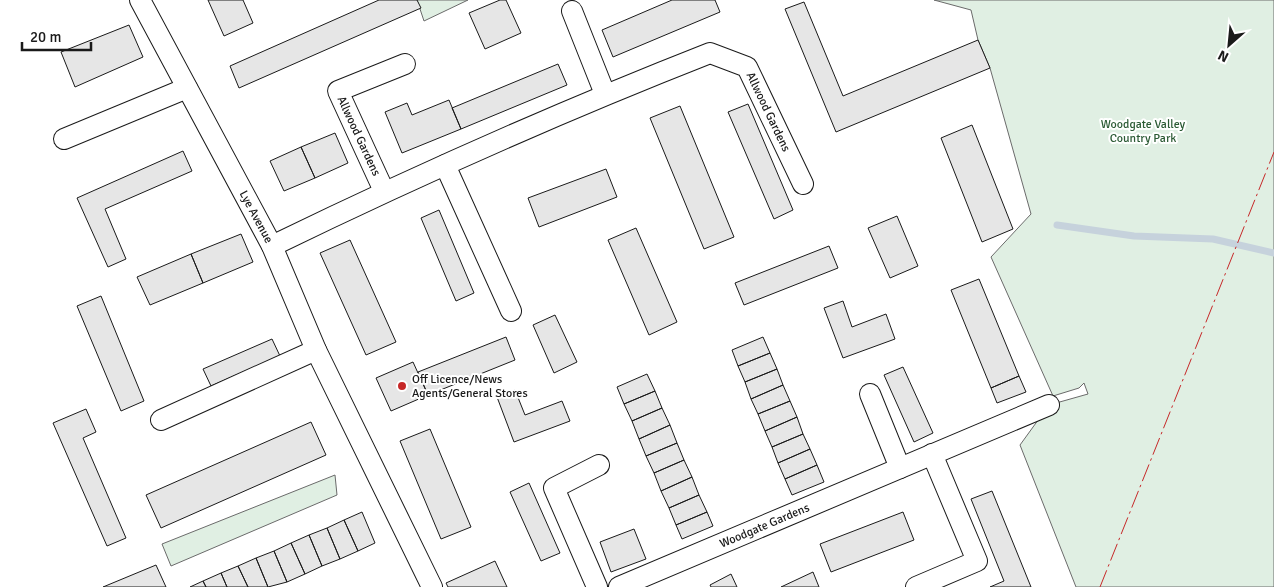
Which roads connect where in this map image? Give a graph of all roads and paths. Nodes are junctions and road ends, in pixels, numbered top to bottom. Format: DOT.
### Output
graph roads {
  1 [pos="140,0"];
  2 [pos="572,11"];
  3 [pos="404,64"];
  4 [pos="187,88"];
  5 [pos="605,94"];
  6 [pos="64,139"];
  7 [pos="445,165"];
  8 [pos="802,184"];
  9 [pos="384,191"];
  10 [pos="272,246"];
  11 [pos="511,311"];
  12 [pos="316,350"];
  13 [pos="870,394"];
  14 [pos="1049,405"];
  15 [pos="161,420"];
  16 [pos="932,454"];
  17 [pos="599,465"];
  18 [pos="900,468"];
  19 [pos="626,586"];
  20 [pos="432,587"];
  21 [pos="597,587"];
  22 [pos="916,587"];
  1 -- 4 [label="street, Lye Avenue"];
  2 -- 5 [label="street"];
  3 -- 9 [label="street, Allwood Gardens"];
  4 -- 6 [label="street"];
  4 -- 10 [label="street, Lye Avenue"];
  5 -- 7 [label="street, Allwood Gardens"];
  5 -- 8 [label="street, Allwood Gardens"];
  7 -- 9 [label="street, Allwood Gardens"];
  7 -- 11 [label="street"];
  9 -- 10 [label="street, Allwood Gardens"];
  10 -- 12 [label="street, Lye Avenue"];
  12 -- 15 [label="street"];
  12 -- 20 [label="street, Lye Avenue"];
  13 -- 18 [label="street"];
  14 -- 16 [label="street, Woodgate Gardens"];
  16 -- 18 [label="street, Woodgate Gardens"];
  16 -- 22 [label="street"];
  17 -- 21 [label="street"];
  18 -- 19 [label="street, Woodgate Gardens"];
}
